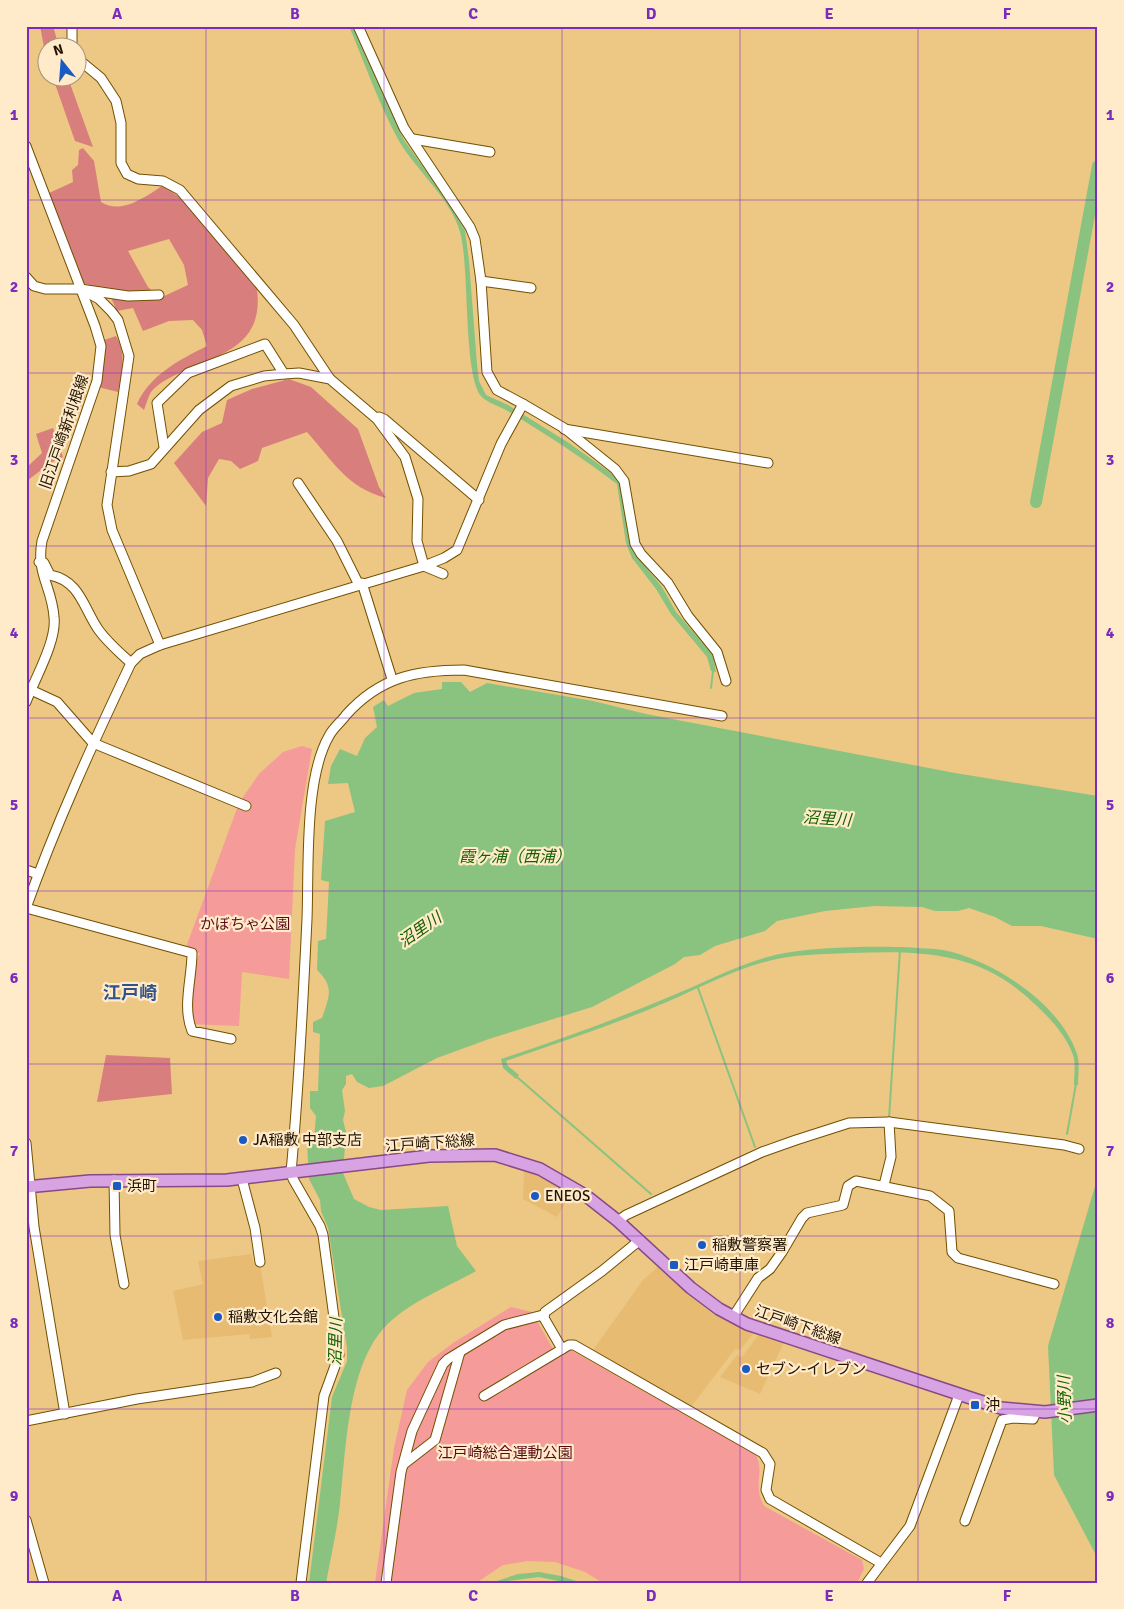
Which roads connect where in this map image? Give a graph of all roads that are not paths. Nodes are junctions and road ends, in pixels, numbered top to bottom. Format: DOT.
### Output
graph roads {
  1 [pos="358,26"];
  2 [pos="88,67"];
  3 [pos="413,139"];
  4 [pos="26,146"];
  5 [pos="490,152"];
  6 [pos="26,277"];
  7 [pos="481,280"];
  8 [pos="531,288"];
  9 [pos="80,289"];
  10 [pos="159,295"];
  11 [pos="284,374"];
  12 [pos="330,379"];
  13 [pos="523,404"];
  14 [pos="374,416"];
  15 [pos="564,428"];
  16 [pos="164,447"];
  17 [pos="768,463"];
  18 [pos="111,472"];
  19 [pos="298,483"];
  20 [pos="479,500"];
  21 [pos="39,562"];
  22 [pos="424,566"];
  23 [pos="443,574"];
  24 [pos="360,584"];
  25 [pos="160,645"];
  26 [pos="131,663"];
  27 [pos="392,679"];
  28 [pos="726,682"];
  29 [pos="31,690"];
  30 [pos="26,702"];
  31 [pos="722,716"];
  32 [pos="93,743"];
  33 [pos="246,806"];
  34 [pos="26,870"];
  35 [pos="38,874"];
  36 [pos="232,1039"];
  37 [pos="889,1122"];
  38 [pos="26,1143"];
  39 [pos="1080,1149"];
  40 [pos="294,1172"];
  41 [pos="242,1179"];
  42 [pos="114,1180"];
  43 [pos="884,1186"];
  44 [pos="28,1187"];
  45 [pos="618,1221"];
  46 [pos="640,1240"];
  47 [pos="260,1262"];
  48 [pos="124,1284"];
  49 [pos="1054,1284"];
  50 [pos="543,1315"];
  51 [pos="733,1317"];
  52 [pos="562,1350"];
  53 [pos="460,1352"];
  54 [pos="276,1373"];
  55 [pos="959,1395"];
  56 [pos="484,1396"];
  57 [pos="1098,1405"];
  58 [pos="1040,1412"];
  59 [pos="65,1414"];
  60 [pos="26,1421"];
  61 [pos="404,1464"];
  62 [pos="26,1520"];
  63 [pos="965,1521"];
  64 [pos="881,1563"];
  65 [pos="44,1583"];
  66 [pos="301,1583"];
  67 [pos="386,1583"];
  68 [pos="867,1583"];
  1 -- 3 [label="street"];
  2 -- 12 [label="street"];
  3 -- 5 [label="street"];
  3 -- 7 [label="street"];
  4 -- 9 [label="street, 旧江戸崎新利根線"];
  6 -- 9 [label="street"];
  7 -- 8 [label="street"];
  7 -- 13 [label="street"];
  9 -- 10 [label="street"];
  9 -- 18 [label="street"];
  9 -- 21 [label="street, 旧江戸崎新利根線"];
  11 -- 12 [label="street"];
  11 -- 16 [label="street"];
  11 -- 16 [label="street"];
  12 -- 14 [label="street"];
  13 -- 15 [label="street"];
  13 -- 20 [label="street"];
  14 -- 20 [label="street"];
  14 -- 22 [label="street"];
  15 -- 17 [label="street"];
  15 -- 28 [label="street"];
  16 -- 18 [label="street"];
  18 -- 25 [label="street"];
  19 -- 24 [label="street"];
  20 -- 22 [label="street"];
  21 -- 26 [label="street"];
  21 -- 29 [label="street, 旧江戸崎新利根線"];
  22 -- 23 [label="street"];
  22 -- 24 [label="street"];
  24 -- 25 [label="street"];
  24 -- 27 [label="street"];
  25 -- 26 [label="street"];
  26 -- 32 [label="street"];
  27 -- 31 [label="street"];
  27 -- 40 [label="street"];
  29 -- 30 [label="street, 旧江戸崎新利根線"];
  29 -- 32 [label="street"];
  32 -- 33 [label="street"];
  32 -- 35 [label="street"];
  34 -- 35 [label="street"];
  35 -- 36 [label="street"];
  37 -- 39 [label="street"];
  37 -- 43 [label="street"];
  37 -- 45 [label="street"];
  38 -- 44 [label="street"];
  40 -- 41 [label="main road, 江戸崎下総線"];
  40 -- 45 [label="main road, 江戸崎下総線"];
  40 -- 66 [label="street"];
  41 -- 42 [label="main road, 江戸崎下総線"];
  41 -- 47 [label="street"];
  42 -- 44 [label="main road, 江戸崎下総線"];
  42 -- 48 [label="street"];
  43 -- 49 [label="street"];
  43 -- 51 [label="street"];
  44 -- 59 [label="street"];
  45 -- 46 [label="main road, 江戸崎下総線"];
  46 -- 50 [label="street"];
  46 -- 51 [label="main road, 江戸崎下総線"];
  50 -- 52 [label="street"];
  50 -- 53 [label="street"];
  51 -- 55 [label="main road, 江戸崎下総線"];
  52 -- 56 [label="street"];
  52 -- 64 [label="street"];
  53 -- 61 [label="street"];
  53 -- 61 [label="street"];
  54 -- 59 [label="street"];
  55 -- 58 [label="main road, 江戸崎下総線"];
  55 -- 64 [label="street"];
  57 -- 58 [label="main road, 江戸崎下総線"];
  58 -- 63 [label="street"];
  59 -- 60 [label="street"];
  61 -- 67 [label="street"];
  62 -- 65 [label="street"];
  64 -- 68 [label="street"];
}
